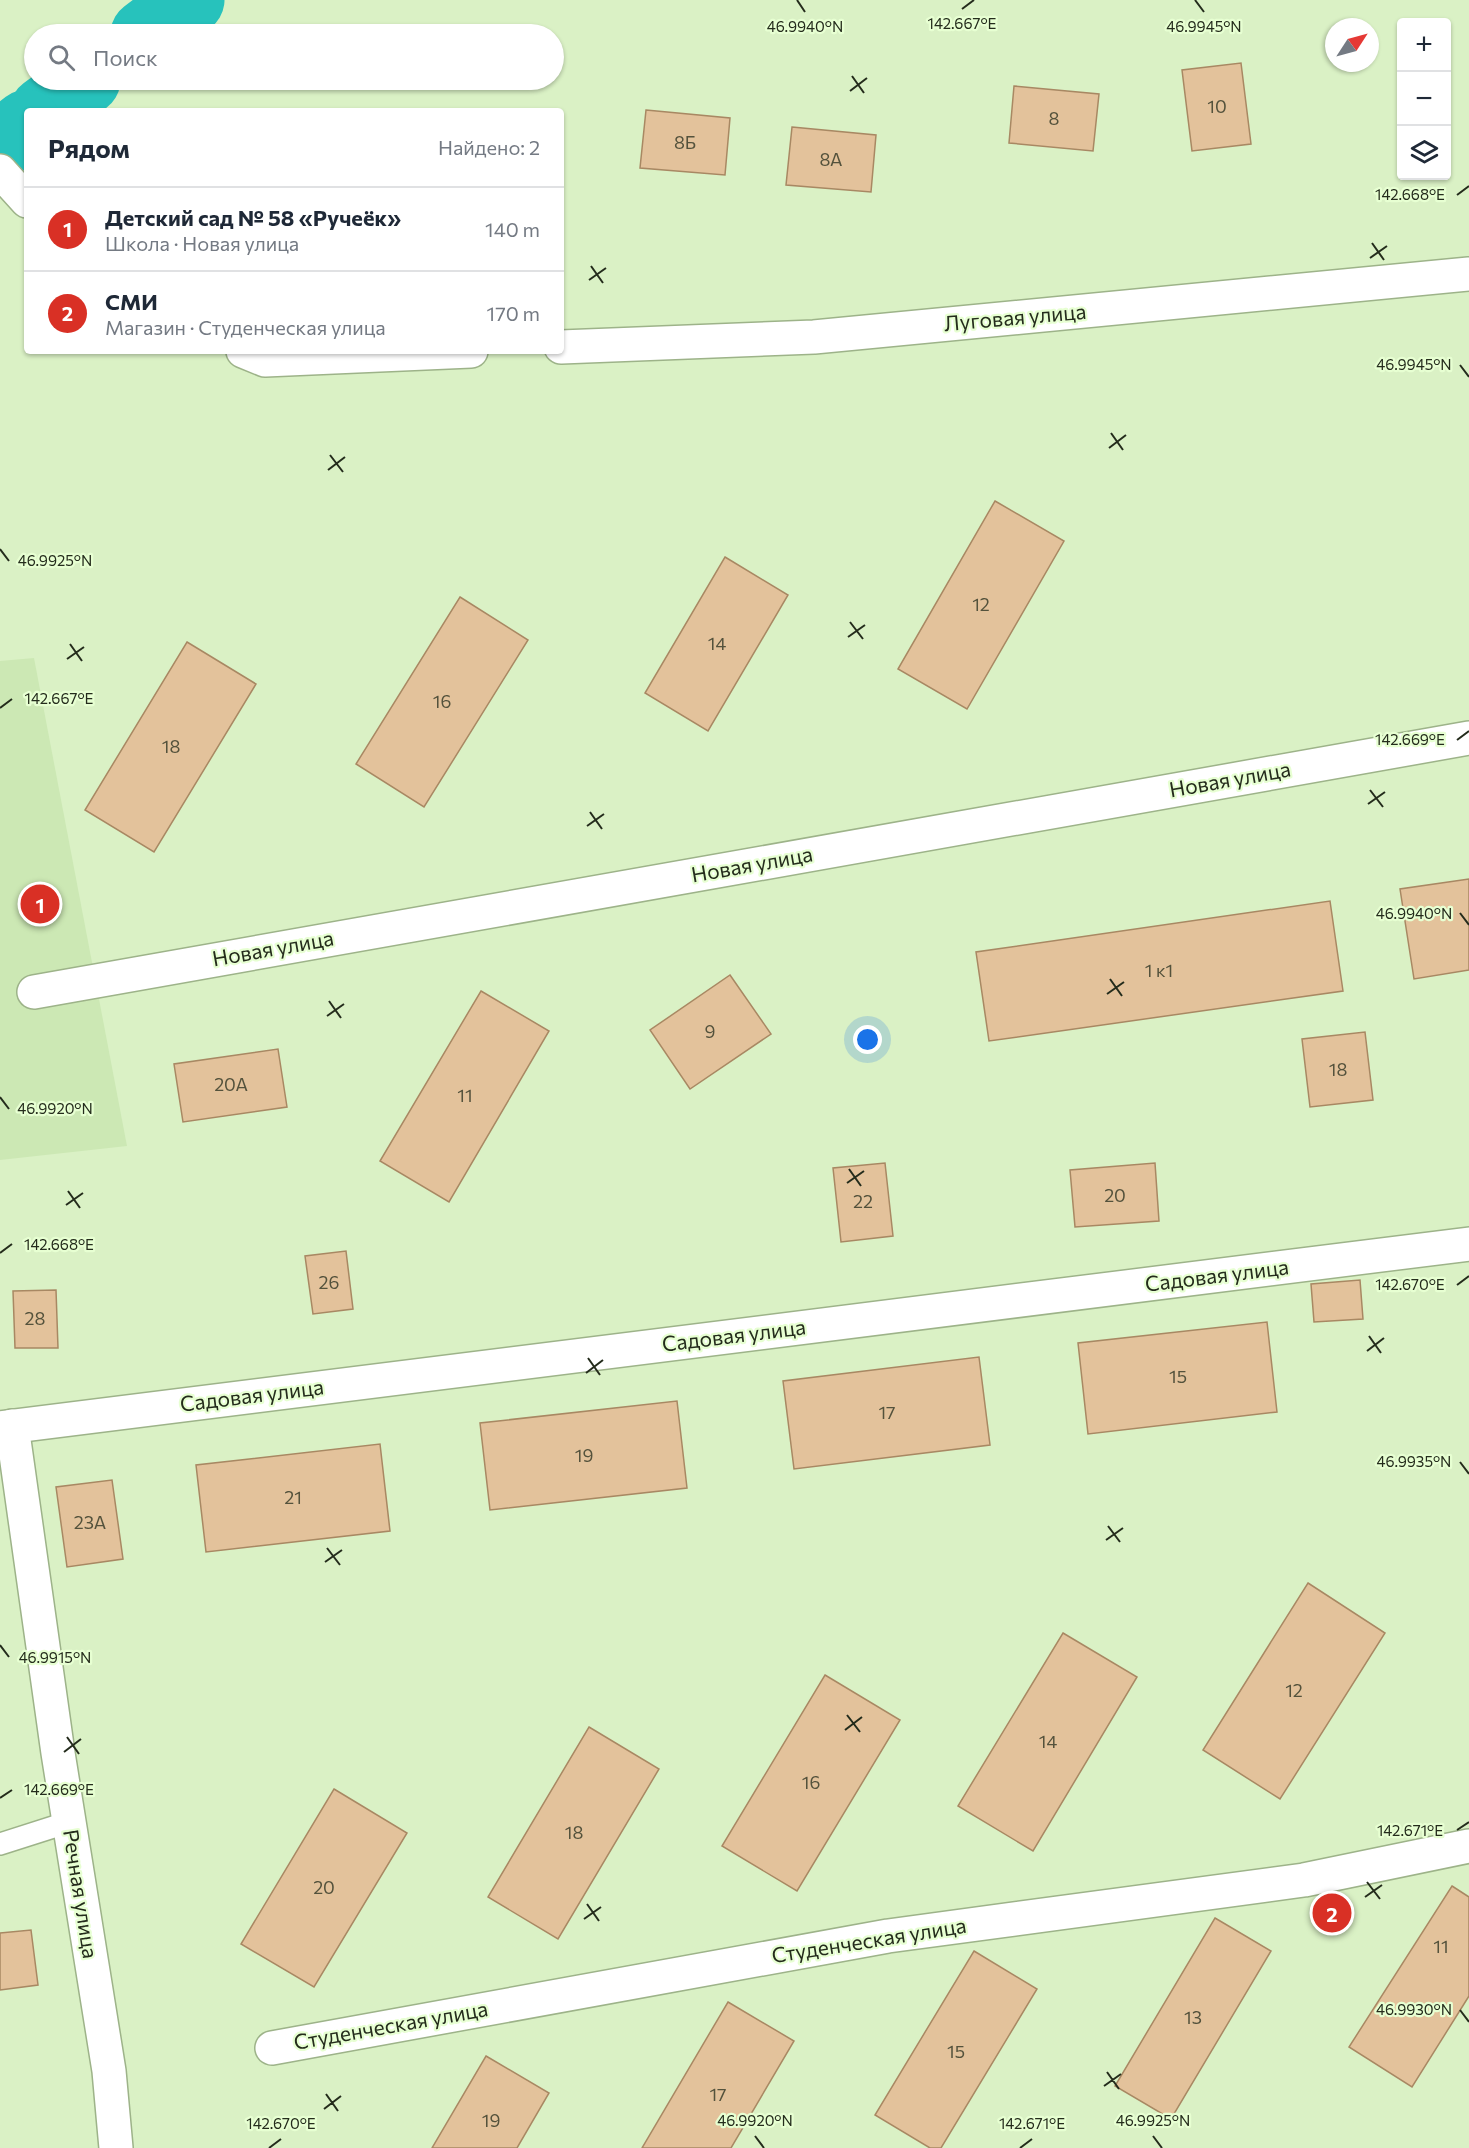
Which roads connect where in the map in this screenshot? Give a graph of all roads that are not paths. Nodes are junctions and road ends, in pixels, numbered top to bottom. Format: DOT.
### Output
graph roads {
  1 [pos="0,171"];
  2 [pos="24,198"];
  3 [pos="1469,274"];
  4 [pos="564,347"];
  5 [pos="250,354"];
  6 [pos="402,354"];
  7 [pos="1469,738"];
  8 [pos="34,992"];
  9 [pos="1469,1244"];
  10 [pos="6,1427"];
  11 [pos="69,1822"];
  12 [pos="0,1844"];
  13 [pos="1469,1846"];
  14 [pos="272,2048"];
  15 [pos="116,2148"];
  1 -- 2 [label="street"];
  3 -- 4 [label="street, Луговая улица"];
  5 -- 6 [label="street"];
  7 -- 8 [label="street, Новая улица"];
  9 -- 10 [label="street, Садовая улица"];
  10 -- 11 [label="street, Речная улица"];
  11 -- 12 [label="lane"];
  11 -- 15 [label="street, Речная улица"];
  13 -- 14 [label="street, Студенческая улица"];
}
